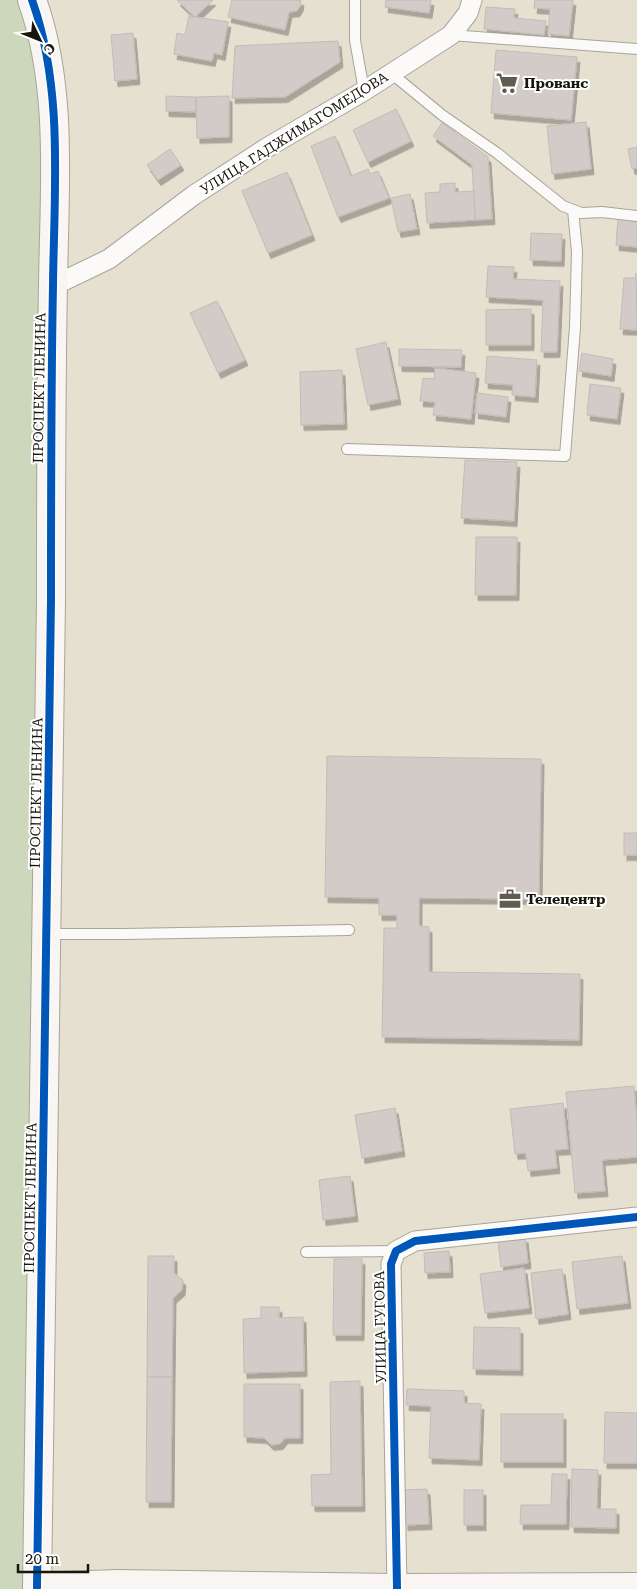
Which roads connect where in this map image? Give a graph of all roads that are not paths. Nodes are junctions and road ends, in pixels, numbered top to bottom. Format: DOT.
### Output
graph roads {
  1 [pos="32,0"];
  2 [pos="356,0"];
  3 [pos="472,0"];
  4 [pos="450,35"];
  5 [pos="637,49"];
  6 [pos="391,73"];
  7 [pos="364,91"];
  8 [pos="572,210"];
  9 [pos="637,216"];
  10 [pos="53,286"];
  11 [pos="347,449"];
  12 [pos="349,930"];
  13 [pos="46,934"];
  14 [pos="637,1217"];
  15 [pos="306,1252"];
  16 [pos="396,1252"];
  17 [pos="637,1587"];
  18 [pos="37,1588"];
  19 [pos="397,1588"];
  1 -- 10 [label="street, ПРОСПЕКТ ЛЕНИНА"];
  2 -- 7 [label="lane"];
  3 -- 4 [label="street, УЛИЦА ГАДЖИМАГОМЕДОВА"];
  4 -- 5 [label="lane"];
  4 -- 6 [label="street, УЛИЦА ГАДЖИМАГОМЕДОВА"];
  6 -- 7 [label="street, УЛИЦА ГАДЖИМАГОМЕДОВА"];
  6 -- 8 [label="lane"];
  7 -- 10 [label="street, УЛИЦА ГАДЖИМАГОМЕДОВА"];
  8 -- 9 [label="lane"];
  8 -- 11 [label="lane"];
  10 -- 13 [label="street, ПРОСПЕКТ ЛЕНИНА"];
  12 -- 13 [label="lane"];
  13 -- 18 [label="street, ПРОСПЕКТ ЛЕНИНА"];
  14 -- 16 [label="street"];
  15 -- 16 [label="lane"];
  16 -- 19 [label="street, УЛИЦА ГУГОВА"];
  17 -- 19 [label="street"];
  18 -- 19 [label="street"];
}
